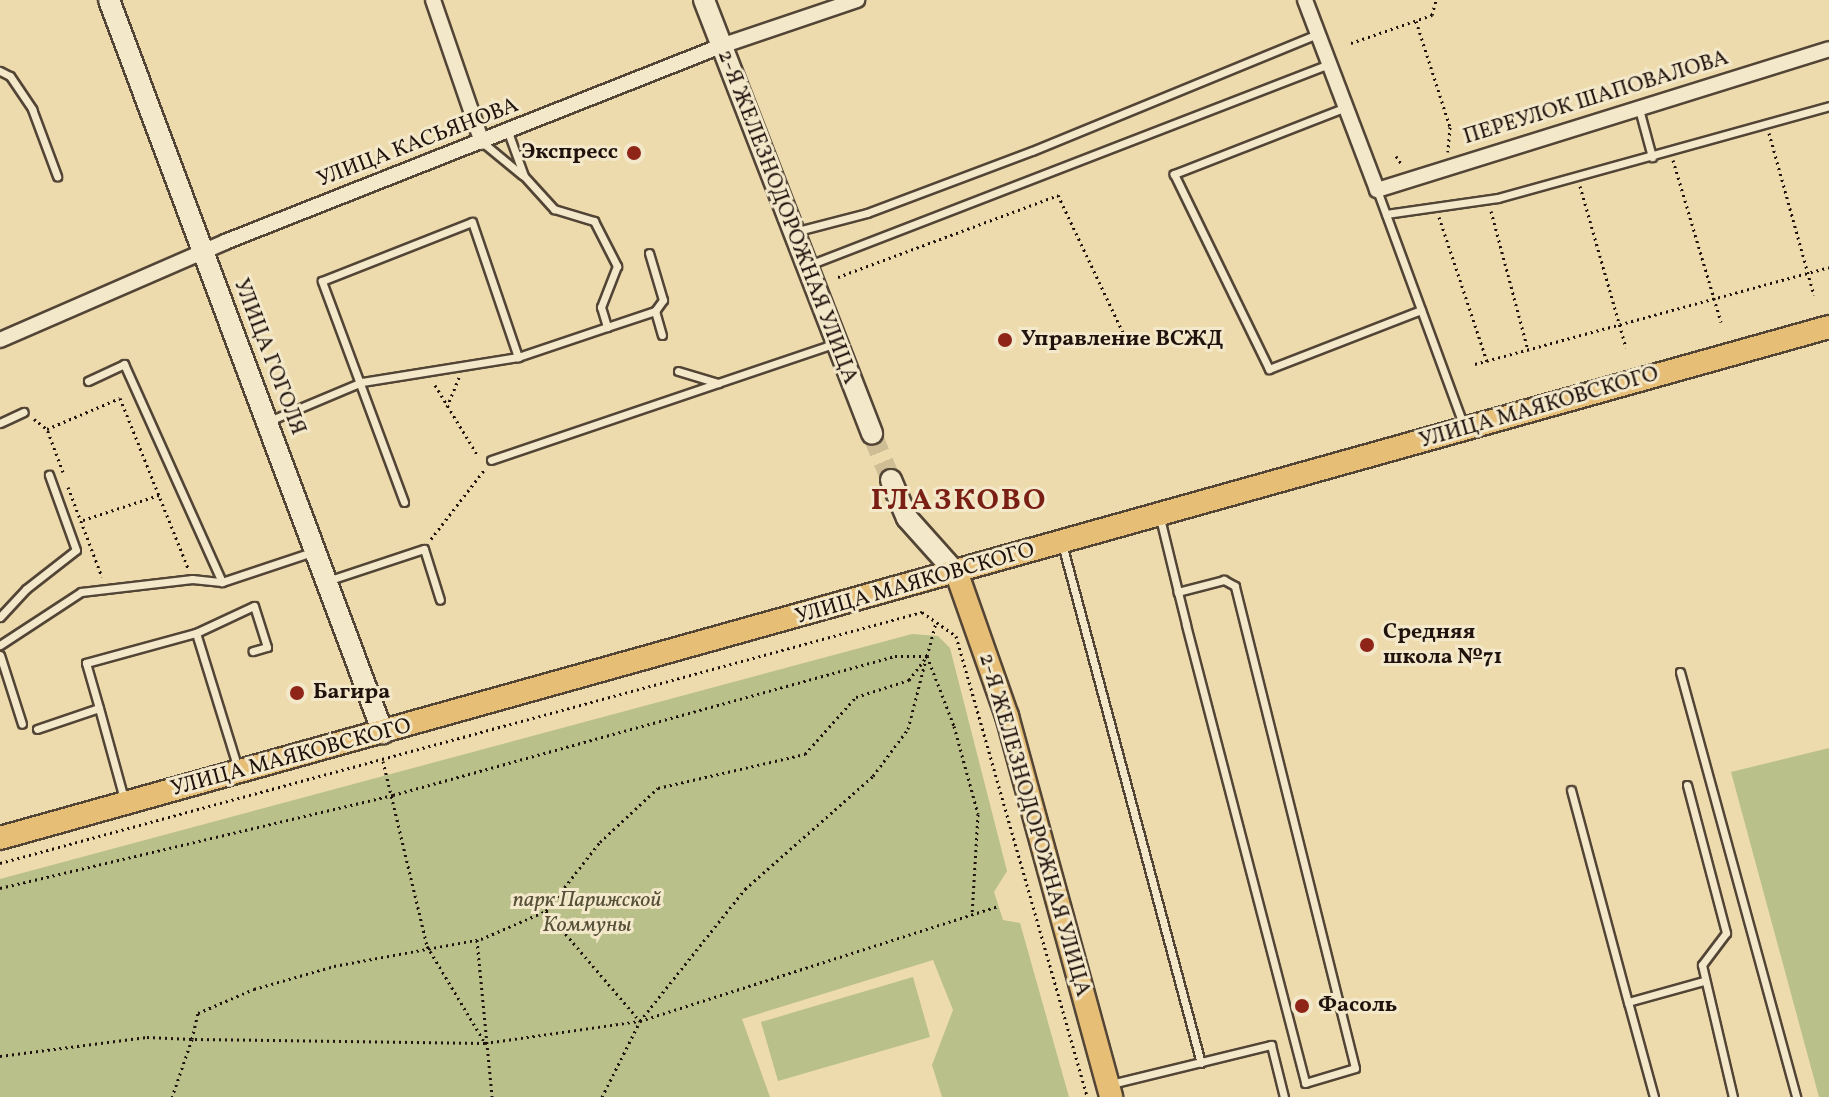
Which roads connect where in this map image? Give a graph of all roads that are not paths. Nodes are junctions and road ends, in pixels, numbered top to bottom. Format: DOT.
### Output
graph roads {
  1 [pos="109,0"];
  2 [pos="433,0"];
  3 [pos="704,0"];
  4 [pos="857,0"];
  5 [pos="1305,0"];
  6 [pos="1317,34"];
  7 [pos="721,46"];
  8 [pos="1829,49"];
  9 [pos="1329,64"];
  10 [pos="0,71"];
  11 [pos="1829,106"];
  12 [pos="1346,107"];
  13 [pos="1639,108"];
  14 [pos="508,132"];
  15 [pos="482,142"];
  16 [pos="1652,157"];
  17 [pos="57,176"];
  18 [pos="524,176"];
  19 [pos="1377,190"];
  20 [pos="1386,214"];
  21 [pos="792,233"];
  22 [pos="202,251"];
  23 [pos="649,253"];
  24 [pos="805,266"];
  25 [pos="1421,310"];
  26 [pos="655,311"];
  27 [pos="607,327"];
  28 [pos="1829,327"];
  29 [pos="662,335"];
  30 [pos="0,340"];
  31 [pos="835,344"];
  32 [pos="518,357"];
  33 [pos="678,371"];
  34 [pos="88,381"];
  35 [pos="362,382"];
  36 [pos="718,383"];
  37 [pos="24,412"];
  38 [pos="269,421"];
  39 [pos="0,423"];
  40 [pos="1465,429"];
  41 [pos="872,434"];
  42 [pos="491,460"];
  43 [pos="49,475"];
  44 [pos="891,480"];
  45 [pos="404,502"];
  46 [pos="1158,512"];
  47 [pos="1061,541"];
  48 [pos="318,550"];
  49 [pos="957,574"];
  50 [pos="330,580"];
  51 [pos="222,582"];
  52 [pos="1178,592"];
  53 [pos="440,600"];
  54 [pos="0,617"];
  55 [pos="196,633"];
  56 [pos="0,645"];
  57 [pos="253,651"];
  58 [pos="0,655"];
  59 [pos="1680,672"];
  60 [pos="99,708"];
  61 [pos="22,724"];
  62 [pos="37,729"];
  63 [pos="383,733"];
  64 [pos="239,772"];
  65 [pos="1687,785"];
  66 [pos="1571,790"];
  67 [pos="125,804"];
  68 [pos="0,838"];
  69 [pos="1703,981"];
  70 [pos="1628,1002"];
  71 [pos="1201,1063"];
  72 [pos="1110,1091"];
  73 [pos="1284,1097"];
  74 [pos="1654,1097"];
  75 [pos="1733,1097"];
  76 [pos="1796,1097"];
  1 -- 22 [label="main road, УЛИЦА ГОГОЛЯ"];
  2 -- 15 [label="street"];
  3 -- 7 [label="main road, 2-Я ЖЕЛЕЗНОДОРОЖНАЯ УЛИЦА"];
  4 -- 7 [label="street, УЛИЦА КАСЬЯНОВА"];
  5 -- 6 [label="street"];
  6 -- 9 [label="street"];
  6 -- 21 [label="lane"];
  7 -- 14 [label="street, УЛИЦА КАСЬЯНОВА"];
  7 -- 21 [label="main road, 2-Я ЖЕЛЕЗНОДОРОЖНАЯ УЛИЦА"];
  8 -- 13 [label="street, ПЕРЕУЛОК ШАПОВАЛОВА"];
  9 -- 12 [label="street"];
  9 -- 24 [label="lane"];
  10 -- 17 [label="lane"];
  11 -- 16 [label="lane"];
  12 -- 19 [label="street"];
  12 -- 25 [label="lane"];
  13 -- 16 [label="lane"];
  13 -- 19 [label="street, ПЕРЕУЛОК ШАПОВАЛОВА"];
  14 -- 15 [label="street, УЛИЦА КАСЬЯНОВА"];
  14 -- 18 [label="lane"];
  15 -- 18 [label="lane"];
  15 -- 22 [label="street, УЛИЦА КАСЬЯНОВА"];
  16 -- 20 [label="lane"];
  18 -- 27 [label="lane"];
  19 -- 20 [label="lane"];
  20 -- 25 [label="lane"];
  21 -- 24 [label="main road, 2-Я ЖЕЛЕЗНОДОРОЖНАЯ УЛИЦА"];
  22 -- 30 [label="street, УЛИЦА КАСЬЯНОВА"];
  22 -- 38 [label="main road, УЛИЦА ГОГОЛЯ"];
  23 -- 26 [label="lane"];
  24 -- 31 [label="main road, 2-Я ЖЕЛЕЗНОДОРОЖНАЯ УЛИЦА"];
  25 -- 40 [label="lane"];
  26 -- 27 [label="lane"];
  26 -- 29 [label="lane"];
  27 -- 32 [label="lane"];
  28 -- 40 [label="main road, УЛИЦА МАЯКОВСКОГО"];
  31 -- 36 [label="lane"];
  31 -- 41 [label="main road, 2-Я ЖЕЛЕЗНОДОРОЖНАЯ УЛИЦА"];
  32 -- 35 [label="lane"];
  32 -- 35 [label="lane"];
  33 -- 36 [label="lane"];
  34 -- 51 [label="lane"];
  35 -- 38 [label="lane"];
  35 -- 45 [label="lane"];
  36 -- 42 [label="lane"];
  37 -- 39 [label="lane"];
  38 -- 48 [label="main road, УЛИЦА ГОГОЛЯ"];
  40 -- 46 [label="main road, УЛИЦА МАЯКОВСКОГО"];
  43 -- 54 [label="lane"];
  44 -- 49 [label="main road, 2-Я ЖЕЛЕЗНОДОРОЖНАЯ УЛИЦА"];
  46 -- 47 [label="main road, УЛИЦА МАЯКОВСКОГО"];
  46 -- 52 [label="lane"];
  47 -- 49 [label="main road, УЛИЦА МАЯКОВСКОГО"];
  47 -- 71 [label="lane"];
  48 -- 50 [label="main road, УЛИЦА ГОГОЛЯ"];
  48 -- 51 [label="lane"];
  49 -- 63 [label="main road, УЛИЦА МАЯКОВСКОГО"];
  49 -- 72 [label="main road, 2-Я ЖЕЛЕЗНОДОРОЖНАЯ УЛИЦА"];
  50 -- 53 [label="lane"];
  50 -- 63 [label="main road, УЛИЦА ГОГОЛЯ"];
  51 -- 56 [label="lane"];
  52 -- 52 [label="lane"];
  55 -- 57 [label="lane"];
  55 -- 60 [label="lane"];
  55 -- 64 [label="lane"];
  58 -- 61 [label="lane"];
  59 -- 76 [label="lane"];
  60 -- 62 [label="lane"];
  60 -- 67 [label="lane"];
  63 -- 64 [label="main road, УЛИЦА МАЯКОВСКОГО"];
  64 -- 67 [label="main road, УЛИЦА МАЯКОВСКОГО"];
  65 -- 69 [label="lane"];
  66 -- 70 [label="lane"];
  67 -- 68 [label="main road, УЛИЦА МАЯКОВСКОГО"];
  69 -- 70 [label="lane"];
  69 -- 75 [label="lane"];
  70 -- 74 [label="lane"];
  71 -- 72 [label="lane"];
  71 -- 73 [label="lane"];
}
